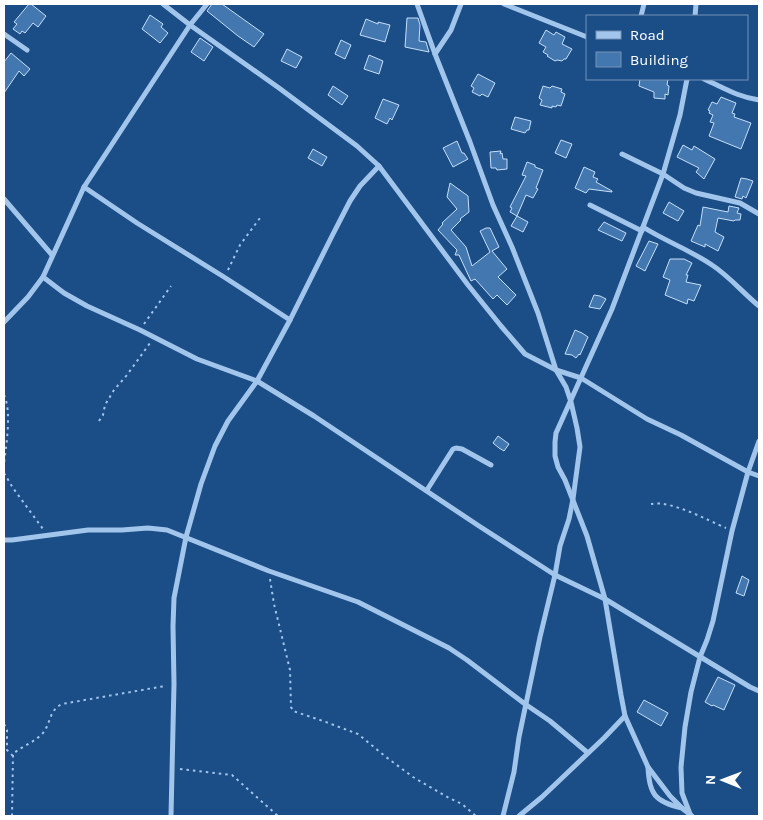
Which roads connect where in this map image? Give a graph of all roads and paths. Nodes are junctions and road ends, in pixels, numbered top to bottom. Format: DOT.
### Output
graph roads {
  1 [pos="163,4"];
  2 [pos="207,4"];
  3 [pos="418,4"];
  4 [pos="460,4"];
  5 [pos="504,4"];
  6 [pos="190,25"];
  7 [pos="4,34"];
  8 [pos="586,37"];
  9 [pos="27,50"];
  10 [pos="435,54"];
  11 [pos="687,80"];
  12 [pos="706,80"];
  13 [pos="759,100"];
  14 [pos="622,154"];
  15 [pos="379,166"];
  16 [pos="663,174"];
  17 [pos="84,187"];
  18 [pos="4,199"];
  19 [pos="590,205"];
  20 [pos="759,214"];
  21 [pos="260,218"];
  22 [pos="642,229"];
  23 [pos="52,255"];
  24 [pos="43,277"];
  25 [pos="224,277"];
  26 [pos="171,286"];
  27 [pos="759,306"];
  28 [pos="290,320"];
  29 [pos="4,322"];
  30 [pos="140,330"];
  31 [pos="154,337"];
  32 [pos="556,370"];
  33 [pos="581,378"];
  34 [pos="258,381"];
  35 [pos="4,395"];
  36 [pos="571,402"];
  37 [pos="99,421"];
  38 [pos="759,441"];
  39 [pos="4,464"];
  40 [pos="491,465"];
  41 [pos="748,472"];
  42 [pos="4,473"];
  43 [pos="759,476"];
  44 [pos="427,490"];
  45 [pos="573,499"];
  46 [pos="651,504"];
  47 [pos="732,531"];
  48 [pos="47,535"];
  49 [pos="186,537"];
  50 [pos="4,540"];
  51 [pos="268,572"];
  52 [pos="555,575"];
  53 [pos="605,599"];
  54 [pos="700,657"];
  55 [pos="174,684"];
  56 [pos="759,691"];
  57 [pos="525,704"];
  58 [pos="625,716"];
  59 [pos="4,724"];
  60 [pos="588,753"];
  61 [pos="13,756"];
  62 [pos="648,767"];
  63 [pos="172,768"];
  64 [pos="683,808"];
  65 [pos="691,815"];
  66 [pos="12,816"];
  67 [pos="171,816"];
  68 [pos="278,816"];
  69 [pos="476,816"];
  70 [pos="503,816"];
  71 [pos="519,816"];
  1 -- 6 [label="street"];
  2 -- 6 [label="street"];
  3 -- 10 [label="street"];
  4 -- 10 [label="street"];
  5 -- 8 [label="street"];
  6 -- 15 [label="street"];
  6 -- 17 [label="street"];
  7 -- 9 [label="street"];
  10 -- 32 [label="street"];
  11 -- 16 [label="street"];
  12 -- 13 [label="street"];
  14 -- 16 [label="street"];
  15 -- 28 [label="street"];
  15 -- 32 [label="street"];
  16 -- 20 [label="street"];
  16 -- 22 [label="street"];
  17 -- 23 [label="street"];
  17 -- 25 [label="street"];
  18 -- 23 [label="street"];
  19 -- 22 [label="street"];
  21 -- 25 [label="path"];
  22 -- 27 [label="street"];
  22 -- 33 [label="street"];
  23 -- 24 [label="street"];
  24 -- 29 [label="street"];
  24 -- 30 [label="street"];
  25 -- 28 [label="street"];
  26 -- 30 [label="path"];
  28 -- 34 [label="street"];
  30 -- 31 [label="street"];
  31 -- 34 [label="street"];
  31 -- 37 [label="path"];
  32 -- 33 [label="street"];
  32 -- 36 [label="street"];
  33 -- 36 [label="street"];
  33 -- 41 [label="street"];
  34 -- 44 [label="street"];
  34 -- 49 [label="street"];
  35 -- 39 [label="path"];
  36 -- 45 [label="street"];
  36 -- 45 [label="street"];
  38 -- 41 [label="street"];
  40 -- 44 [label="street"];
  41 -- 43 [label="street"];
  41 -- 47 [label="street"];
  42 -- 48 [label="path"];
  44 -- 52 [label="street"];
  45 -- 52 [label="street"];
  45 -- 53 [label="street"];
  46 -- 47 [label="path"];
  47 -- 54 [label="street"];
  48 -- 49 [label="street"];
  48 -- 50 [label="street"];
  49 -- 51 [label="street"];
  49 -- 55 [label="street"];
  51 -- 57 [label="street"];
  51 -- 69 [label="path"];
  52 -- 53 [label="street"];
  52 -- 57 [label="street"];
  53 -- 54 [label="street"];
  53 -- 58 [label="street"];
  54 -- 56 [label="street"];
  54 -- 65 [label="street"];
  55 -- 61 [label="path"];
  55 -- 63 [label="street"];
  57 -- 60 [label="street"];
  57 -- 70 [label="street"];
  58 -- 60 [label="street"];
  58 -- 62 [label="street"];
  59 -- 61 [label="path"];
  60 -- 71 [label="street"];
  61 -- 66 [label="path"];
  62 -- 64 [label="street"];
  62 -- 64 [label="street"];
  63 -- 67 [label="street"];
  63 -- 68 [label="path"];
  64 -- 65 [label="street"];
}
